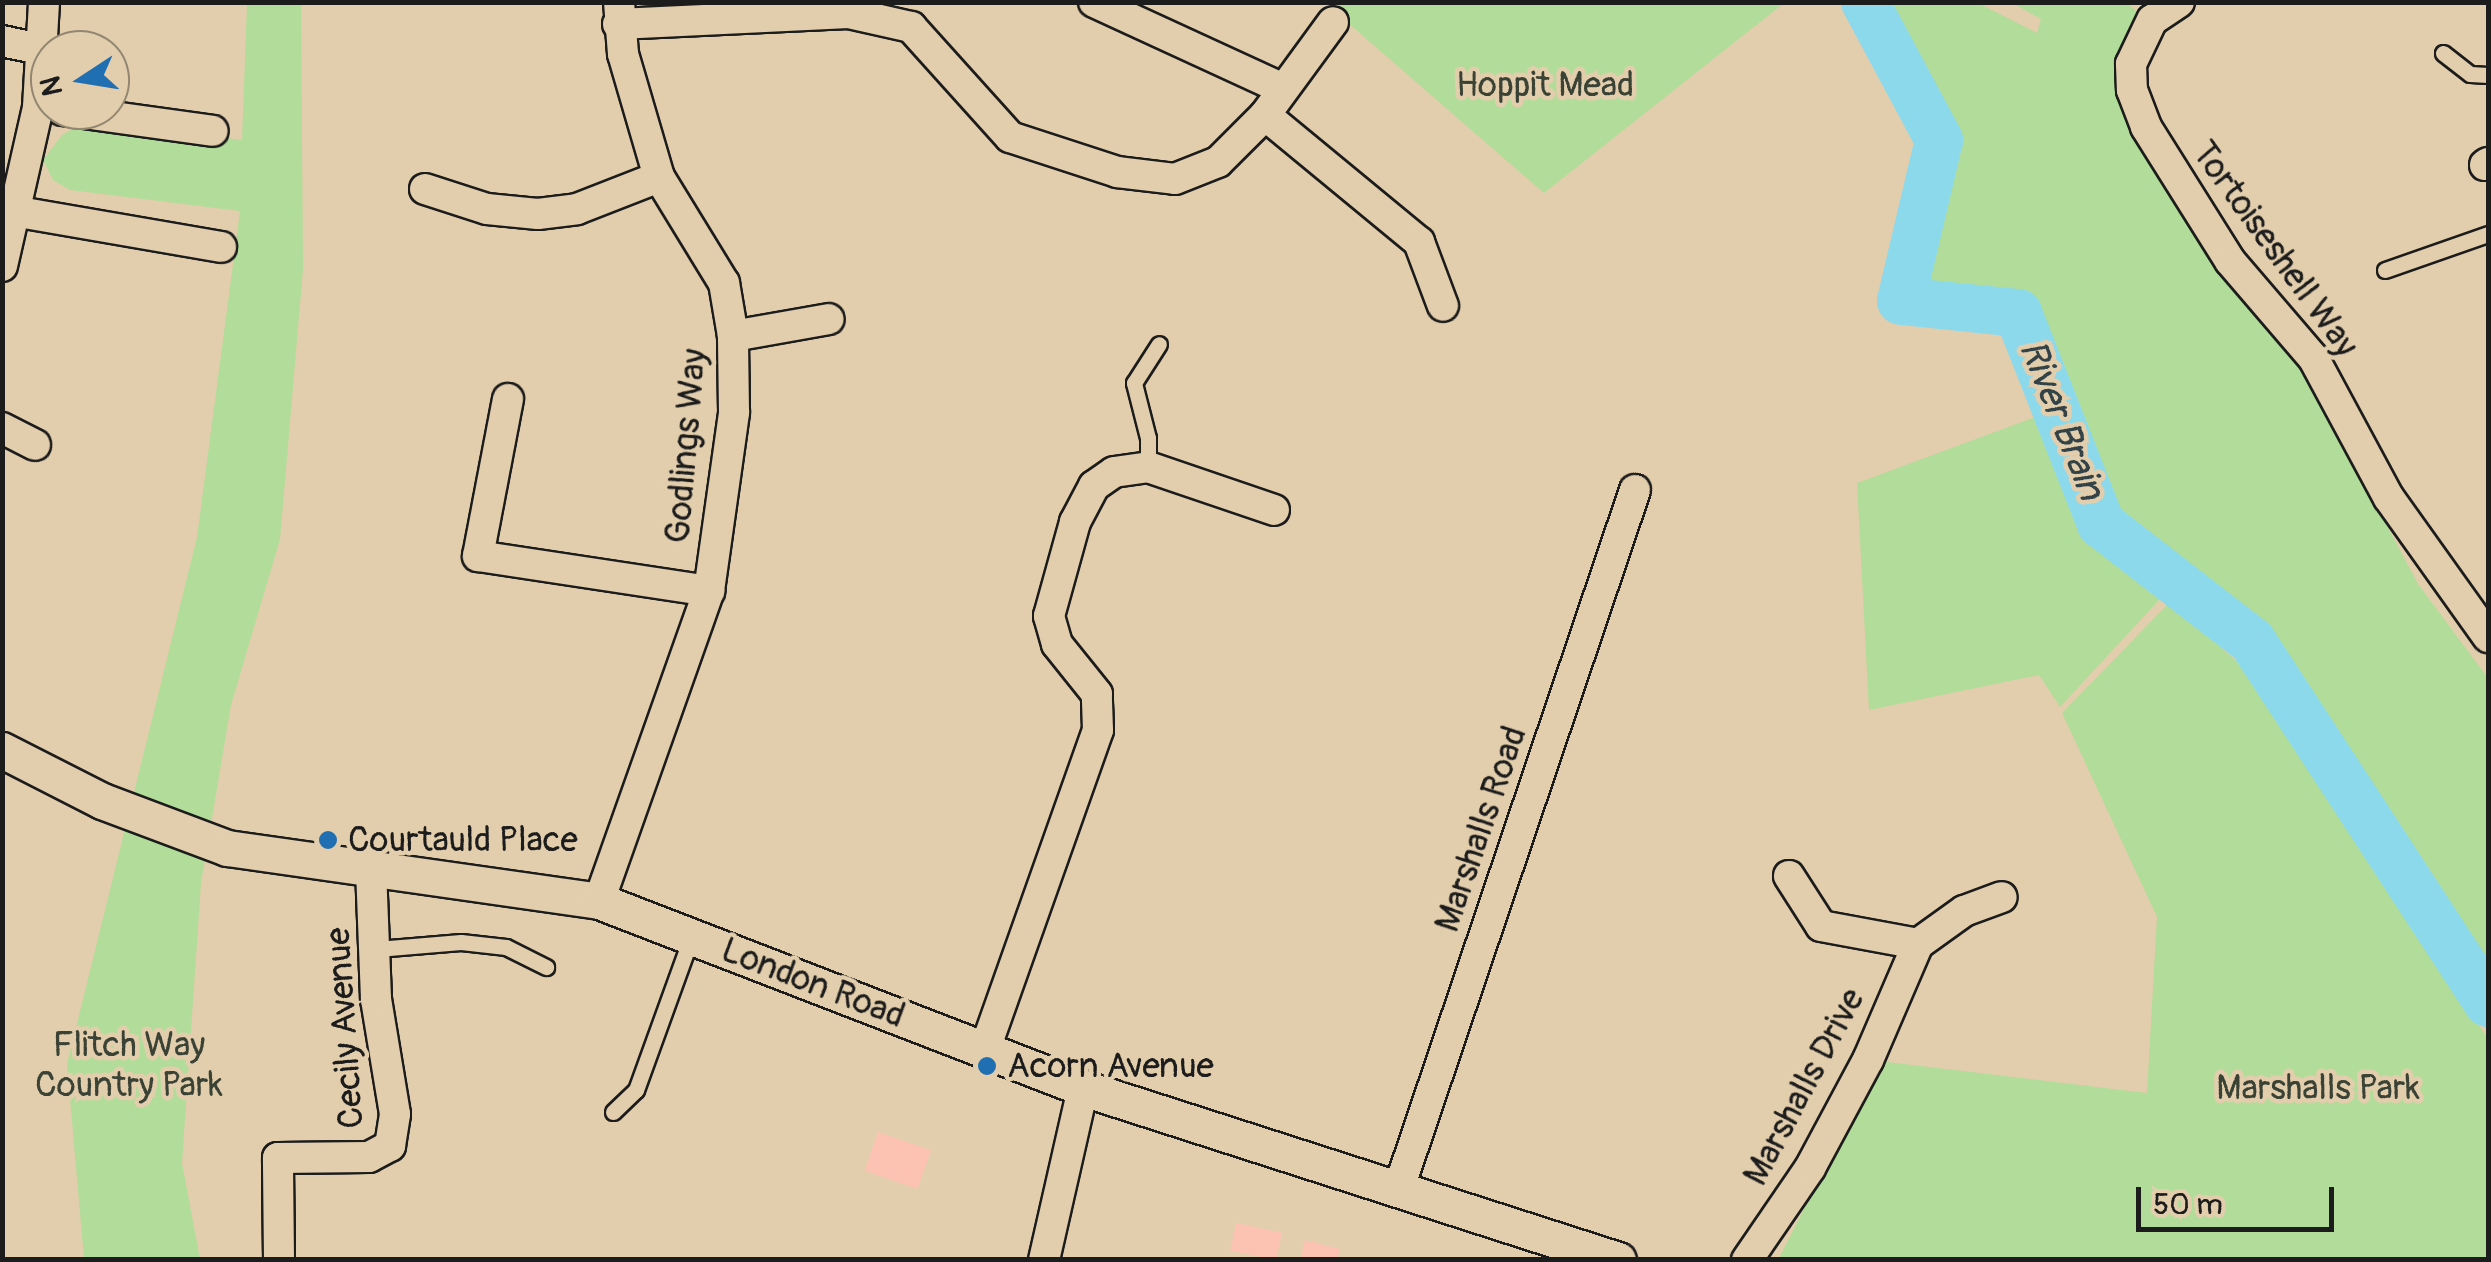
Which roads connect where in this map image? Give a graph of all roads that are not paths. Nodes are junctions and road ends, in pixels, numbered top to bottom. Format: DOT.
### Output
graph roads {
  1 [pos="44,2"];
  2 [pos="1094,2"];
  3 [pos="2179,2"];
  4 [pos="619,13"];
  5 [pos="916,15"];
  6 [pos="1333,22"];
  7 [pos="42,30"];
  8 [pos="2,41"];
  9 [pos="30,47"];
  10 [pos="2443,53"];
  11 [pos="2488,75"];
  12 [pos="1283,89"];
  13 [pos="1265,115"];
  14 [pos="130,129"];
  15 [pos="44,130"];
  16 [pos="213,131"];
  17 [pos="659,177"];
  18 [pos="425,189"];
  19 [pos="20,212"];
  20 [pos="2488,234"];
  21 [pos="221,247"];
  22 [pos="2,266"];
  23 [pos="2385,270"];
  24 [pos="1443,306"];
  25 [pos="829,319"];
  26 [pos="733,336"];
  27 [pos="1160,344"];
  28 [pos="508,399"];
  29 [pos="2,428"];
  30 [pos="35,445"];
  31 [pos="1148,467"];
  32 [pos="1635,490"];
  33 [pos="1274,510"];
  34 [pos="708,591"];
  35 [pos="2488,637"];
  36 [pos="2,750"];
  37 [pos="371,868"];
  38 [pos="1790,876"];
  39 [pos="2002,898"];
  40 [pos="599,902"];
  41 [pos="691,938"];
  42 [pos="1918,944"];
  43 [pos="377,949"];
  44 [pos="546,967"];
  45 [pos="985,1049"];
  46 [pos="1083,1088"];
  47 [pos="614,1112"];
  48 [pos="1398,1191"];
  49 [pos="279,1260"];
  50 [pos="1044,1260"];
  51 [pos="1618,1260"];
  52 [pos="1747,1260"];
  1 -- 7 [label="street"];
  2 -- 12 [label="street"];
  3 -- 35 [label="street, Tortoiseshell Way"];
  4 -- 5 [label="street"];
  4 -- 17 [label="street, Godlings Way"];
  5 -- 13 [label="street"];
  6 -- 12 [label="street"];
  8 -- 9 [label="street"];
  10 -- 11 [label="lane"];
  12 -- 13 [label="street"];
  13 -- 24 [label="street"];
  14 -- 16 [label="street"];
  15 -- 19 [label="street"];
  17 -- 18 [label="street"];
  17 -- 26 [label="street, Godlings Way"];
  19 -- 21 [label="street"];
  19 -- 22 [label="street"];
  20 -- 23 [label="lane"];
  25 -- 26 [label="street"];
  26 -- 34 [label="street, Godlings Way"];
  27 -- 31 [label="lane"];
  28 -- 34 [label="street"];
  29 -- 30 [label="street"];
  31 -- 33 [label="street"];
  31 -- 45 [label="street"];
  32 -- 48 [label="street, Marshalls Road"];
  34 -- 40 [label="street, Godlings Way"];
  36 -- 37 [label="street, London Road"];
  37 -- 40 [label="street, London Road"];
  37 -- 43 [label="street, Cecily Avenue"];
  38 -- 42 [label="street, Marshalls Drive"];
  39 -- 42 [label="street, Marshalls Drive"];
  40 -- 41 [label="street, London Road"];
  41 -- 45 [label="street, London Road"];
  41 -- 47 [label="lane"];
  42 -- 52 [label="street, Marshalls Drive"];
  43 -- 44 [label="lane"];
  43 -- 49 [label="street, Cecily Avenue"];
  45 -- 46 [label="street, London Road"];
  46 -- 48 [label="street, London Road"];
  46 -- 50 [label="street"];
  48 -- 51 [label="street, London Road"];
}
